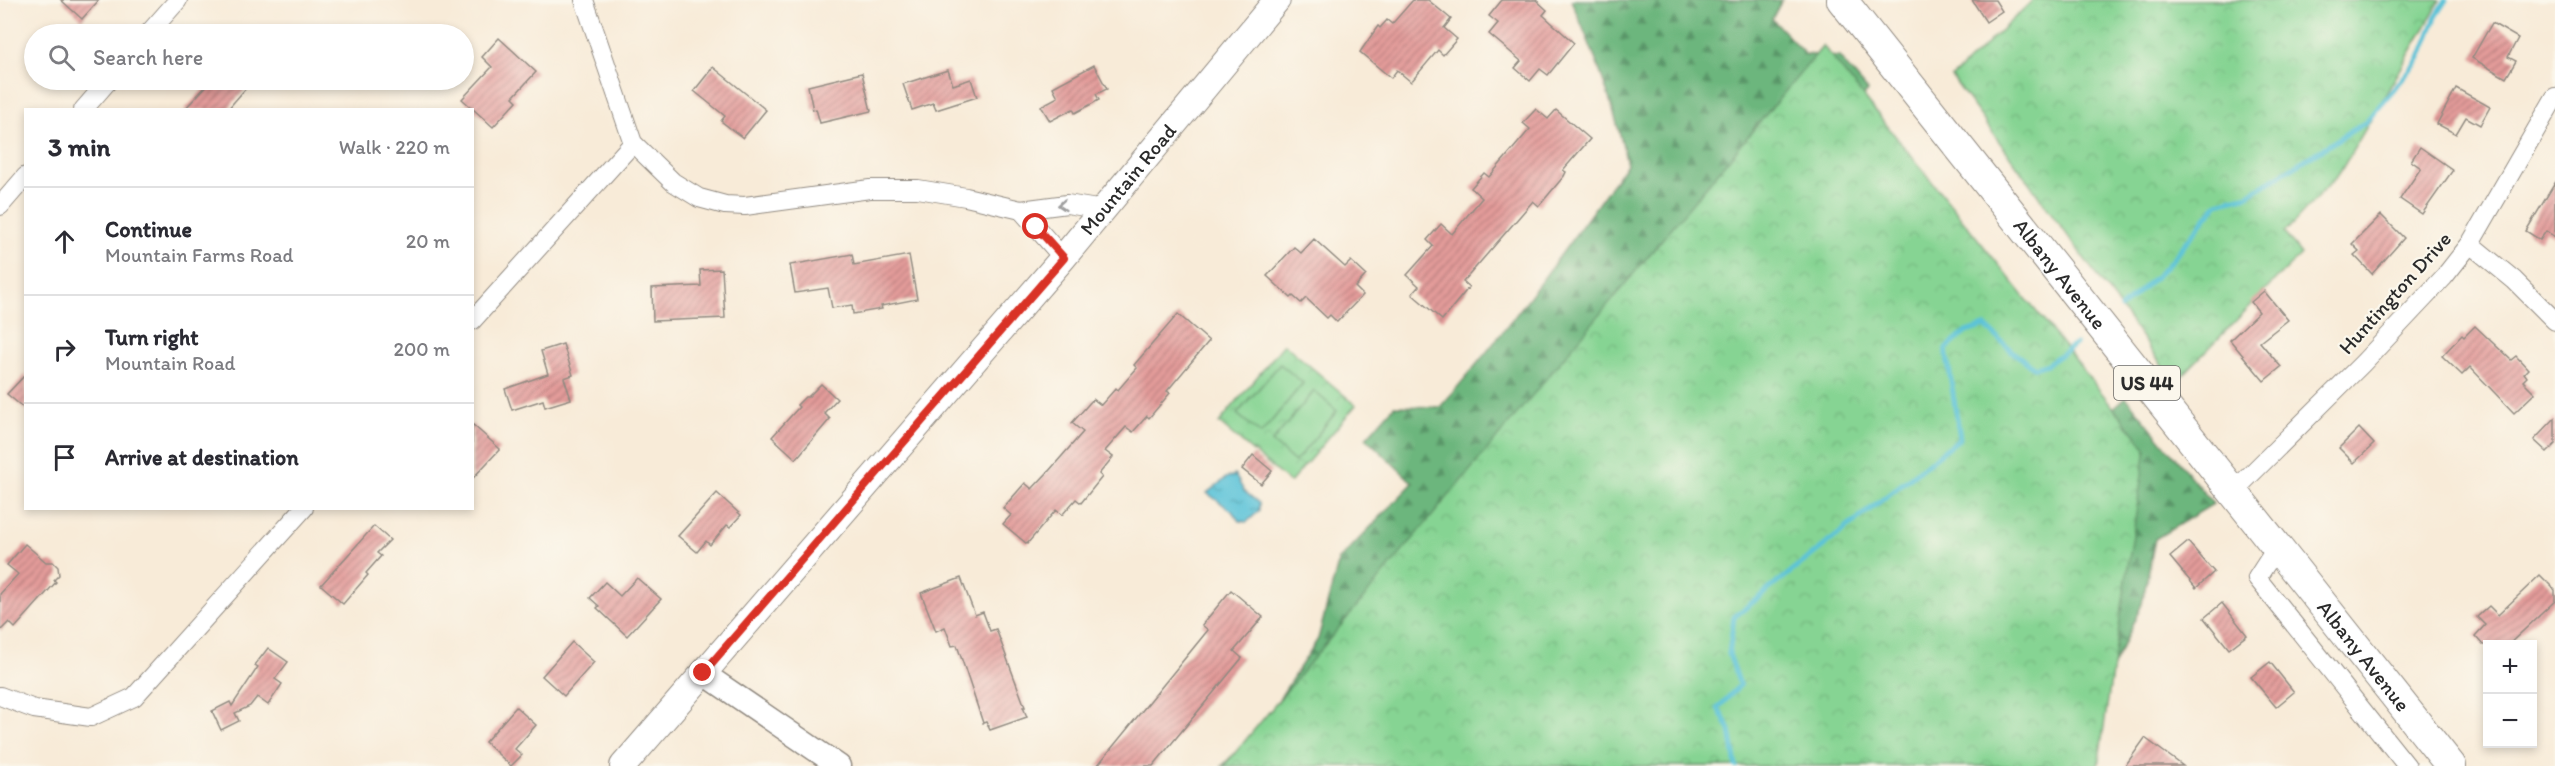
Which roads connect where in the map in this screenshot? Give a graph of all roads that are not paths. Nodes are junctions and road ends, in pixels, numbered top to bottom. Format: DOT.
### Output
graph roads {
  1 [pos="178,0"];
  2 [pos="584,0"];
  3 [pos="1277,0"];
  4 [pos="1842,0"];
  5 [pos="157,24"];
  6 [pos="100,90"];
  7 [pos="2555,97"];
  8 [pos="85,108"];
  9 [pos="633,143"];
  10 [pos="24,178"];
  11 [pos="0,206"];
  12 [pos="1022,210"];
  13 [pos="1103,210"];
  14 [pos="2470,244"];
  15 [pos="1064,258"];
  16 [pos="474,319"];
  17 [pos="2555,321"];
  18 [pos="2233,492"];
  19 [pos="302,510"];
  20 [pos="2277,547"];
  21 [pos="703,673"];
  22 [pos="0,696"];
  23 [pos="623,766"];
  24 [pos="839,766"];
  25 [pos="2407,766"];
  26 [pos="2451,766"];
  1 -- 5 [label="street"];
  2 -- 9 [label="street"];
  3 -- 13 [label="main road, Mountain Road"];
  4 -- 18 [label="highway, Albany Avenue / US 44"];
  6 -- 8 [label="street"];
  7 -- 14 [label="street, Huntington Drive"];
  9 -- 12 [label="street"];
  9 -- 16 [label="street"];
  10 -- 11 [label="street"];
  13 -- 12 [label="street, one-way"];
  12 -- 15 [label="street"];
  13 -- 15 [label="main road, Mountain Road"];
  14 -- 17 [label="street"];
  14 -- 18 [label="street, Huntington Drive"];
  15 -- 21 [label="main road, Mountain Road"];
  18 -- 20 [label="highway, Albany Avenue / US 44"];
  19 -- 22 [label="street"];
  20 -- 25 [label="street, Albany Avenue"];
  20 -- 26 [label="highway, Albany Avenue / US 44"];
  21 -- 23 [label="main road, Mountain Road"];
  21 -- 24 [label="street"];
}
